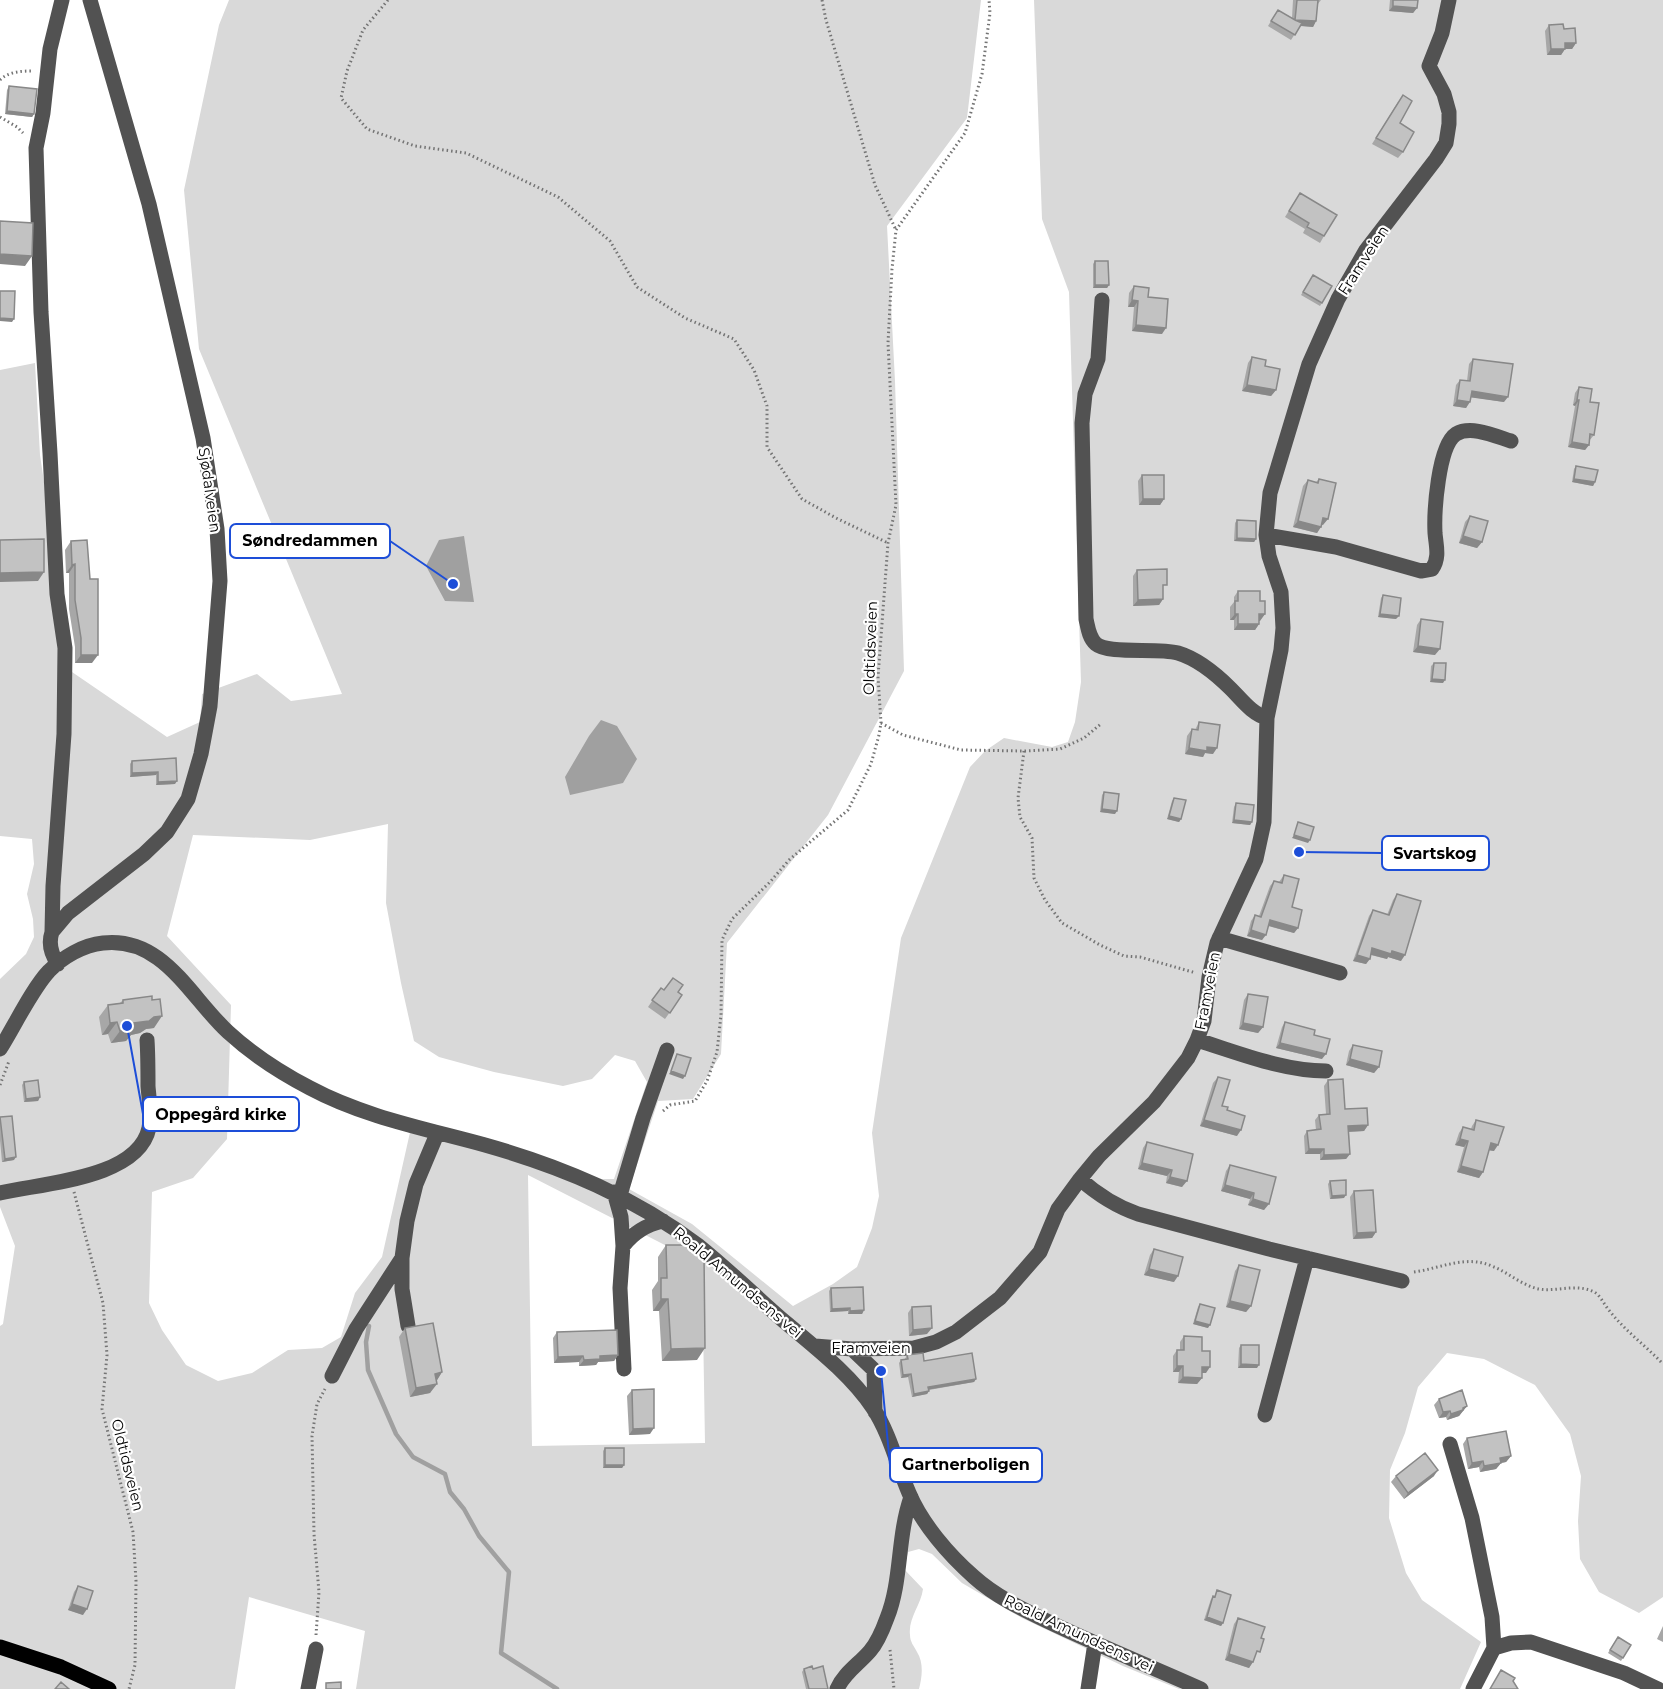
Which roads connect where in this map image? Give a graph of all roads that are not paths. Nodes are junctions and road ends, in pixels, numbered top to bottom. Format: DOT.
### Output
graph roads {
  1 [pos="62,0"];
  2 [pos="90,0"];
  3 [pos="1449,0"];
  4 [pos="1102,300"];
  5 [pos="1510,441"];
  6 [pos="1266,535"];
  7 [pos="1267,718"];
  8 [pos="52,932"];
  9 [pos="1219,938"];
  10 [pos="58,964"];
  11 [pos="1340,973"];
  12 [pos="147,1040"];
  13 [pos="1197,1040"];
  14 [pos="0,1049"];
  15 [pos="668,1050"];
  16 [pos="1326,1071"];
  17 [pos="437,1134"];
  18 [pos="1080,1179"];
  19 [pos="0,1193"];
  20 [pos="617,1194"];
  21 [pos="663,1221"];
  22 [pos="624,1246"];
  23 [pos="402,1258"];
  24 [pos="1307,1258"];
  25 [pos="1407,1277"];
  26 [pos="408,1326"];
  27 [pos="815,1346"];
  28 [pos="852,1349"];
  29 [pos="624,1369"];
  30 [pos="332,1376"];
  31 [pos="875,1412"];
  32 [pos="1265,1415"];
  33 [pos="1450,1444"];
  34 [pos="911,1497"];
  35 [pos="1095,1643"];
  36 [pos="0,1647"];
  37 [pos="316,1648"];
  38 [pos="1494,1648"];
  39 [pos="109,1689"];
  40 [pos="308,1689"];
  41 [pos="837,1689"];
  42 [pos="1088,1689"];
  43 [pos="1201,1689"];
  44 [pos="1473,1689"];
  45 [pos="1658,1689"];
  1 -- 8 [label="street"];
  2 -- 8 [label="street, Sjødalveien"];
  3 -- 6 [label="street, Framveien"];
  4 -- 7 [label="street"];
  5 -- 6 [label="street"];
  6 -- 7 [label="street, Framveien"];
  7 -- 9 [label="street, Framveien"];
  8 -- 10 [label="street"];
  9 -- 11 [label="street"];
  9 -- 13 [label="street, Framveien"];
  10 -- 14 [label="street, Roald Amundsens vei"];
  10 -- 17 [label="street, Roald Amundsens vei"];
  12 -- 19 [label="street"];
  13 -- 16 [label="street"];
  13 -- 18 [label="street, Framveien"];
  15 -- 20 [label="street"];
  17 -- 20 [label="street, Roald Amundsens vei"];
  17 -- 23 [label="street"];
  18 -- 24 [label="street"];
  18 -- 28 [label="street, Framveien"];
  20 -- 21 [label="street, Roald Amundsens vei"];
  20 -- 22 [label="street"];
  21 -- 22 [label="street"];
  21 -- 27 [label="street, Roald Amundsens vei"];
  22 -- 29 [label="street"];
  23 -- 26 [label="street"];
  23 -- 30 [label="street"];
  24 -- 25 [label="street"];
  24 -- 32 [label="street"];
  27 -- 28 [label="street, Framveien"];
  27 -- 31 [label="street, Roald Amundsens vei"];
  28 -- 31 [label="street"];
  31 -- 34 [label="street, Roald Amundsens vei"];
  33 -- 38 [label="street"];
  34 -- 35 [label="street, Roald Amundsens vei"];
  34 -- 41 [label="street"];
  35 -- 42 [label="street"];
  35 -- 43 [label="street, Roald Amundsens vei"];
  36 -- 39 [label="main road"];
  37 -- 40 [label="street"];
  38 -- 44 [label="street"];
  38 -- 45 [label="street"];
}
